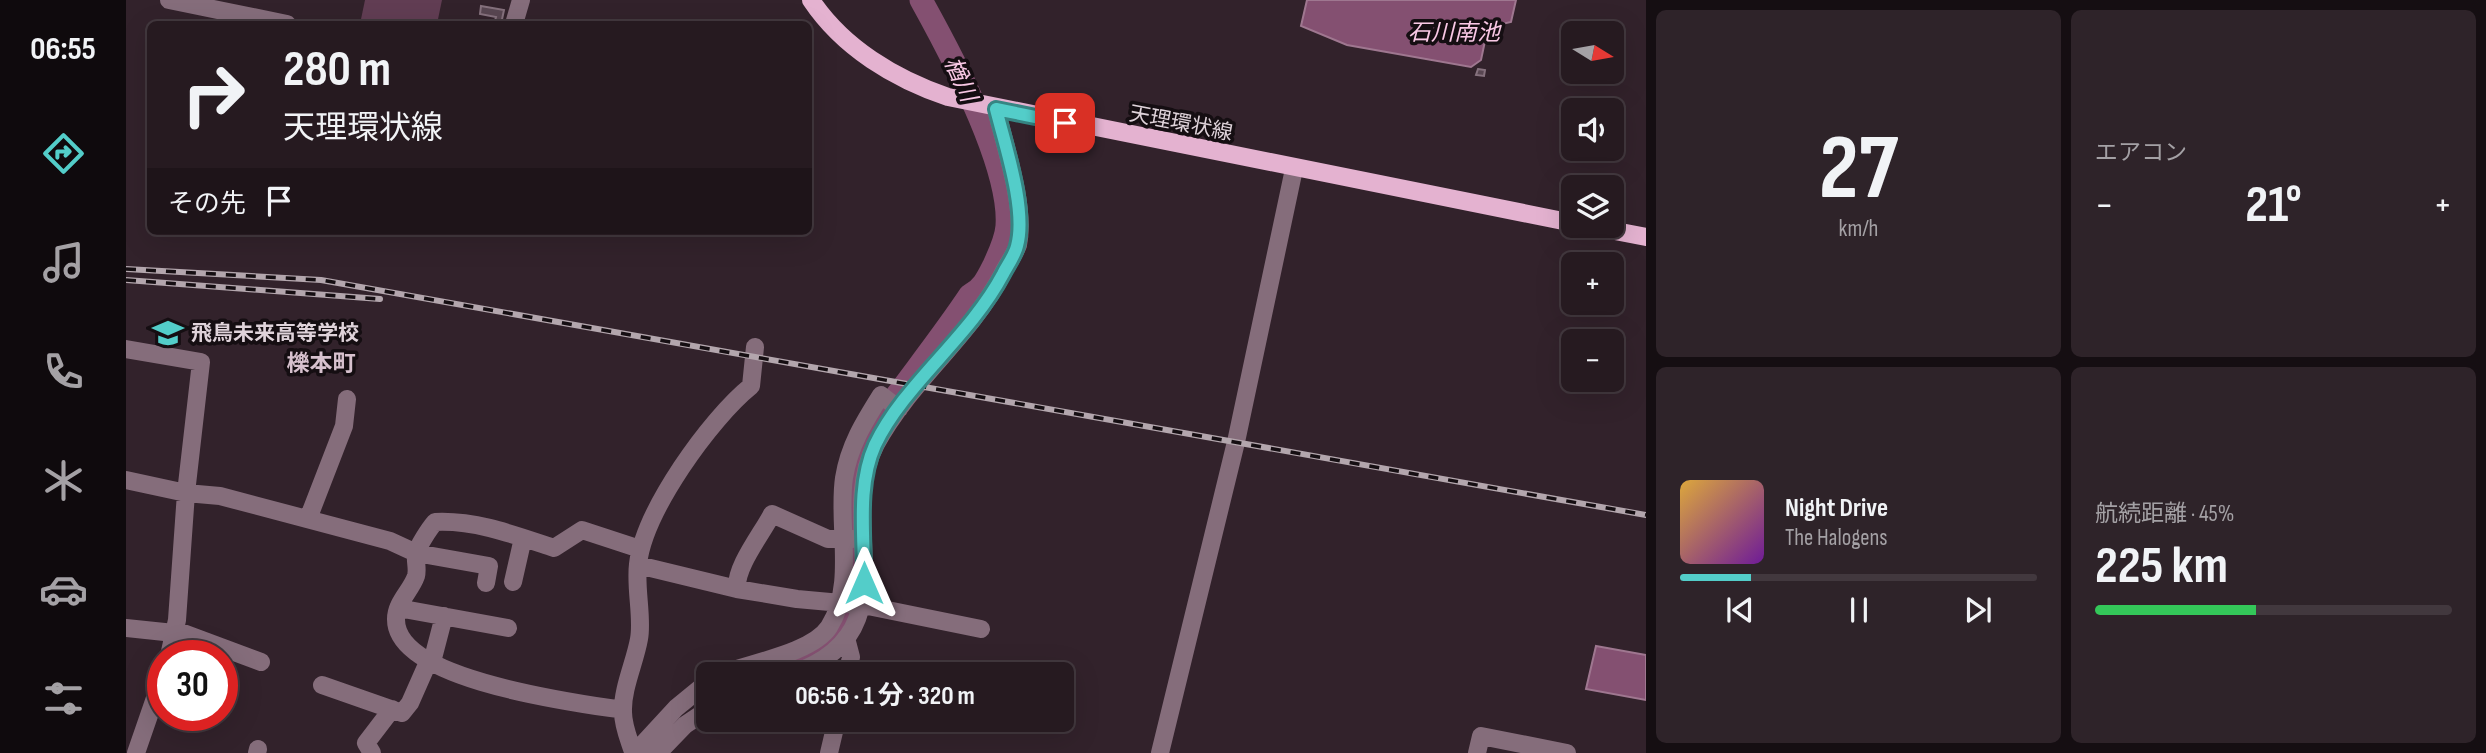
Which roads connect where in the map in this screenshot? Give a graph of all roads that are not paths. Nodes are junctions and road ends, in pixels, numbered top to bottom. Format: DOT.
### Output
graph roads {
  1 [pos="169,0"];
  2 [pos="521,0"];
  3 [pos="811,0"];
  4 [pos="272,21"];
  5 [pos="515,21"];
  6 [pos="992,108"];
  7 [pos="1294,169"];
  8 [pos="1561,221"];
  9 [pos="1624,233"];
  10 [pos="1646,237"];
  11 [pos="755,347"];
  12 [pos="126,349"];
  13 [pos="347,398"];
  14 [pos="899,409"];
  15 [pos="126,480"];
  16 [pos="186,493"];
  17 [pos="308,519"];
  18 [pos="523,538"];
  19 [pos="864,539"];
  20 [pos="843,540"];
  21 [pos="416,553"];
  22 [pos="639,557"];
  23 [pos="513,582"];
  24 [pos="486,583"];
  25 [pos="737,589"];
  26 [pos="851,604"];
  27 [pos="398,608"];
  28 [pos="444,617"];
  29 [pos="126,628"];
  30 [pos="508,628"];
  31 [pos="981,629"];
  32 [pos="175,632"];
  33 [pos="846,638"];
  34 [pos="173,640"];
  35 [pos="430,661"];
  36 [pos="261,662"];
  37 [pos="758,662"];
  38 [pos="815,662"];
  39 [pos="850,662"];
  40 [pos="322,685"];
  41 [pos="696,692"];
  42 [pos="392,709"];
  43 [pos="623,710"];
  44 [pos="147,713"];
  45 [pos="696,718"];
  46 [pos="834,732"];
  47 [pos="134,744"];
  48 [pos="643,751"];
  49 [pos="372,753"];
  50 [pos="830,753"];
  51 [pos="1160,753"];
  52 [pos="1477,753"];
  53 [pos="1567,753"];
  1 -- 4 [label="street"];
  2 -- 5 [label="street"];
  3 -- 6 [label="main road, 天理環状線"];
  6 -- 7 [label="main road, 天理環状線"];
  6 -- 14 [label="street"];
  7 -- 8 [label="main road, 天理環状線"];
  7 -- 51 [label="street"];
  9 -- 10 [label="main road"];
  11 -- 22 [label="street"];
  12 -- 16 [label="street"];
  13 -- 17 [label="street"];
  14 -- 19 [label="street"];
  14 -- 20 [label="street"];
  15 -- 16 [label="street"];
  16 -- 17 [label="street"];
  16 -- 32 [label="street"];
  17 -- 21 [label="street"];
  18 -- 21 [label="street"];
  18 -- 22 [label="street"];
  18 -- 23 [label="street"];
  19 -- 20 [label="street"];
  19 -- 26 [label="street"];
  20 -- 25 [label="street"];
  20 -- 26 [label="street"];
  21 -- 24 [label="street"];
  21 -- 27 [label="street"];
  22 -- 25 [label="street"];
  22 -- 43 [label="street"];
  25 -- 26 [label="street"];
  26 -- 31 [label="street"];
  26 -- 33 [label="street"];
  26 -- 37 [label="street"];
  27 -- 28 [label="street"];
  27 -- 35 [label="street"];
  28 -- 30 [label="street"];
  28 -- 35 [label="street"];
  29 -- 32 [label="street"];
  32 -- 34 [label="street"];
  32 -- 36 [label="street"];
  33 -- 38 [label="street"];
  33 -- 39 [label="street"];
  35 -- 42 [label="street"];
  35 -- 43 [label="street"];
  40 -- 42 [label="street"];
  41 -- 48 [label="street"];
  42 -- 49 [label="street"];
  43 -- 48 [label="street"];
  44 -- 47 [label="street"];
  45 -- 48 [label="street"];
  46 -- 50 [label="street"];
  52 -- 53 [label="street"];
}
